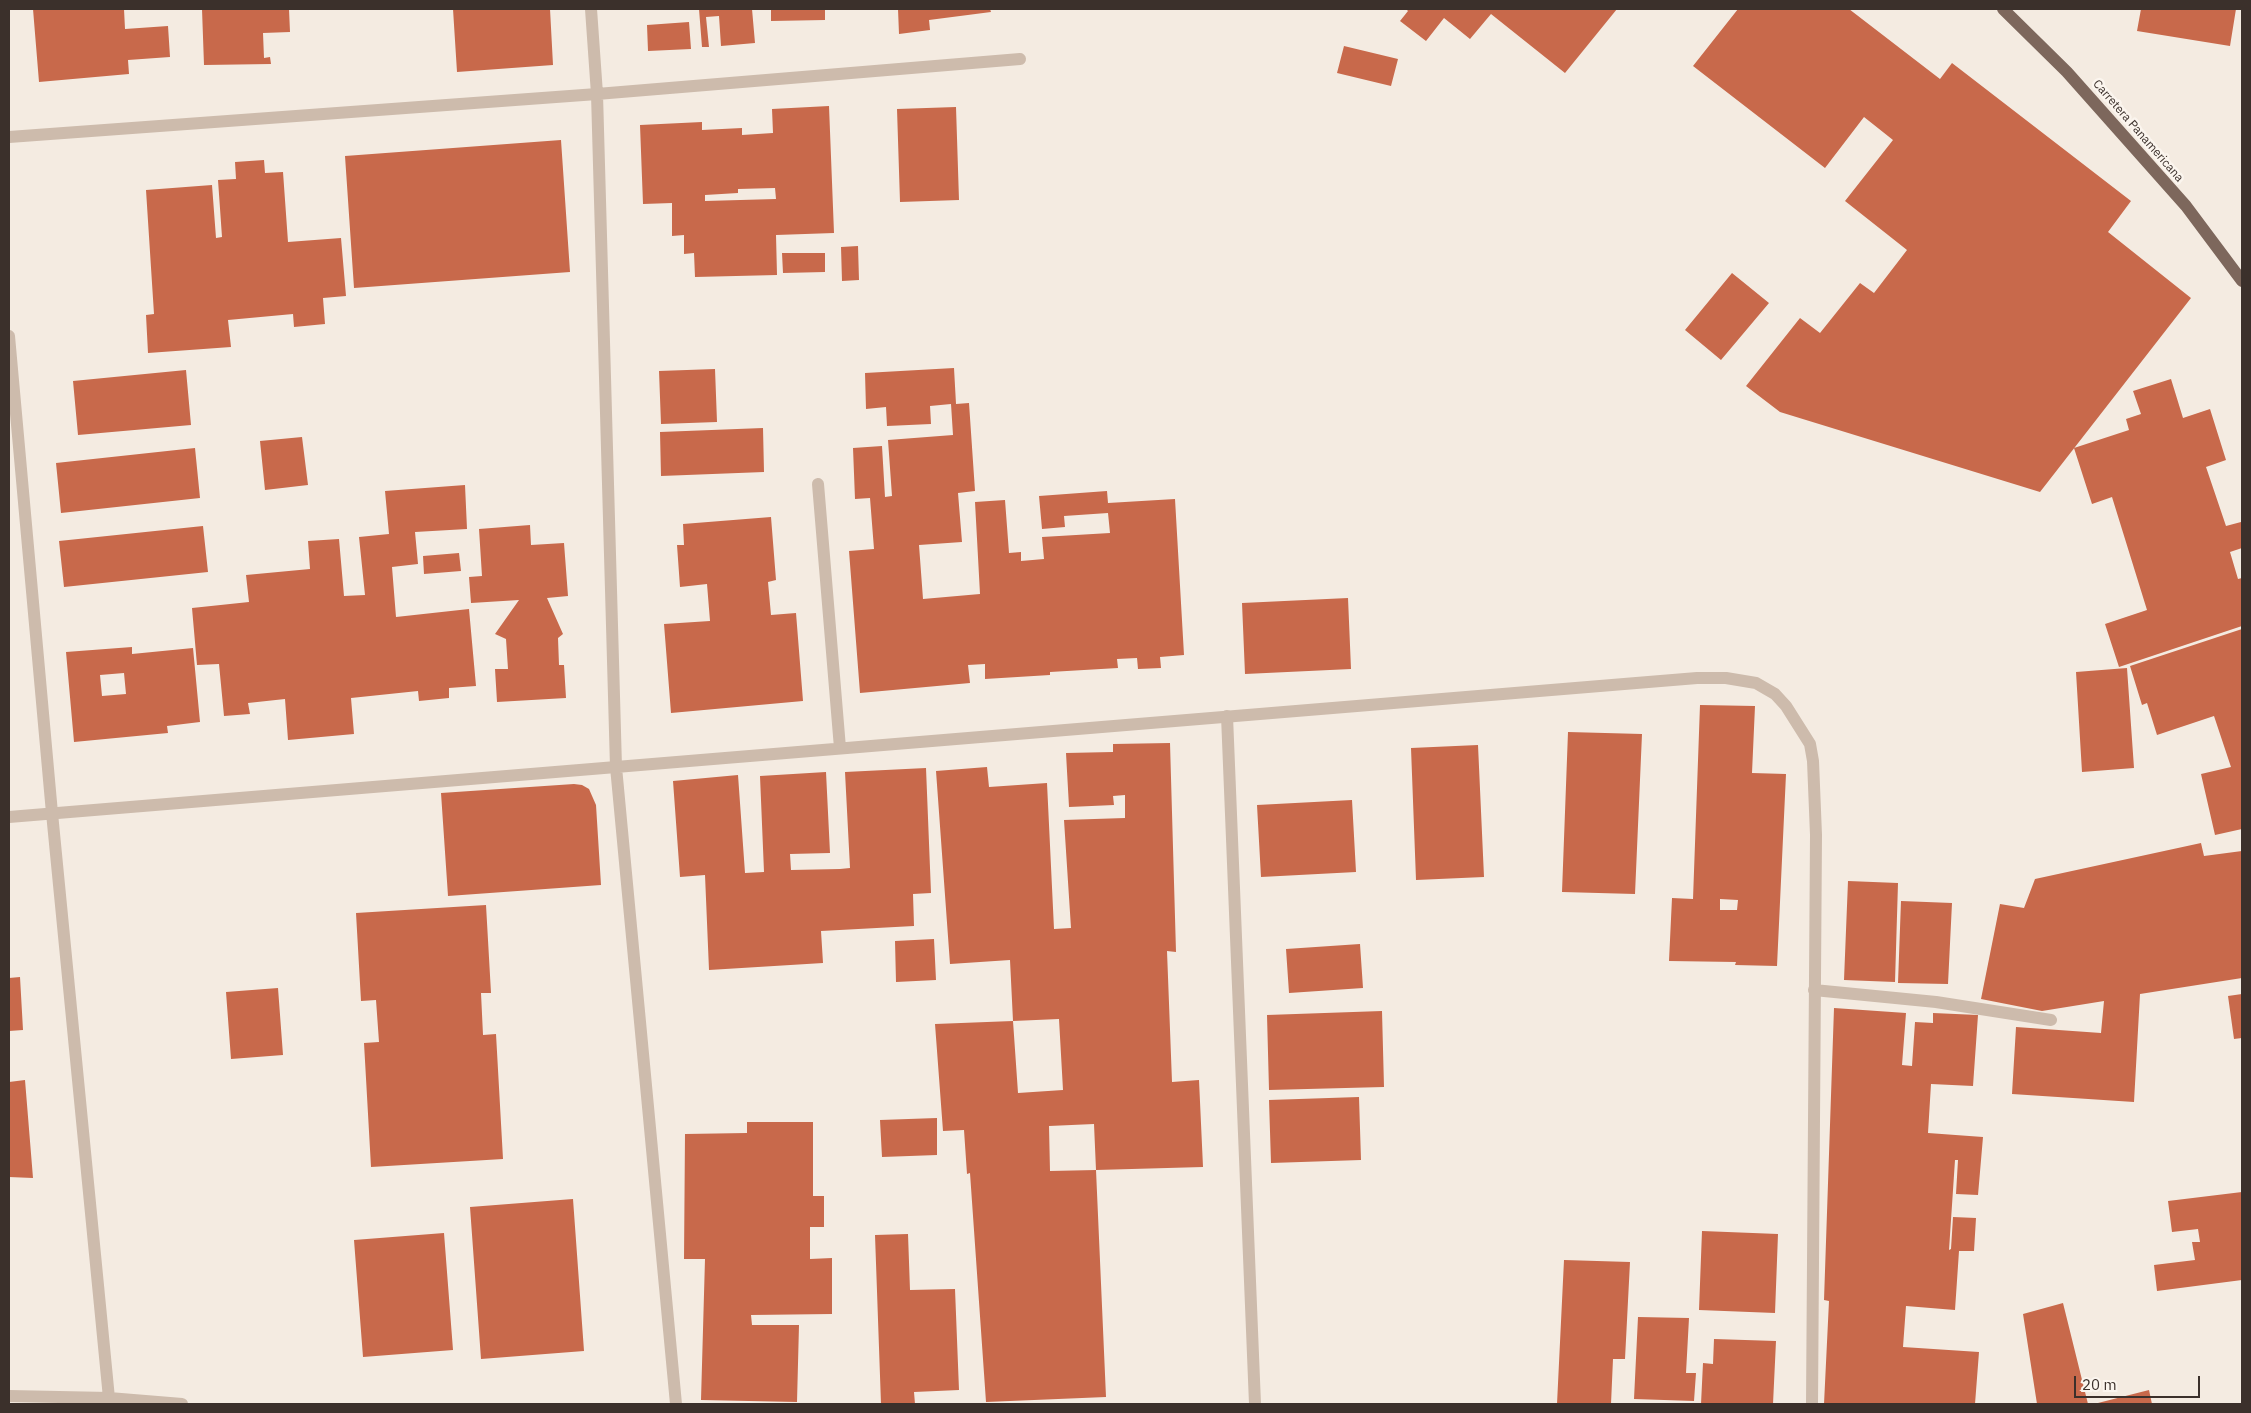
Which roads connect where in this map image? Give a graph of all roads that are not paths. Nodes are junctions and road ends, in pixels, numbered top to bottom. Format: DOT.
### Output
graph roads {
  1 [pos="591,9"];
  2 [pos="2004,9"];
  3 [pos="1020,59"];
  4 [pos="597,94"];
  5 [pos="9,137"];
  6 [pos="2242,281"];
  7 [pos="9,336"];
  8 [pos="818,484"];
  9 [pos="1227,716"];
  10 [pos="840,748"];
  11 [pos="616,767"];
  12 [pos="52,814"];
  13 [pos="9,817"];
  14 [pos="1814,990"];
  15 [pos="2051,1020"];
  16 [pos="9,1396"];
  17 [pos="110,1398"];
  18 [pos="182,1404"];
  19 [pos="676,1404"];
  20 [pos="1255,1404"];
  21 [pos="1812,1404"];
  1 -- 4 [label="street"];
  2 -- 6 [label="main road, Carretera Panamericana"];
  3 -- 4 [label="street"];
  4 -- 5 [label="street"];
  4 -- 11 [label="street"];
  7 -- 12 [label="street"];
  8 -- 10 [label="street"];
  9 -- 10 [label="street"];
  9 -- 14 [label="street"];
  9 -- 20 [label="street"];
  10 -- 11 [label="street"];
  11 -- 12 [label="street"];
  11 -- 19 [label="street"];
  12 -- 13 [label="street"];
  12 -- 17 [label="street"];
  14 -- 15 [label="street"];
  14 -- 21 [label="street"];
  16 -- 17 [label="street"];
  17 -- 18 [label="street"];
}
